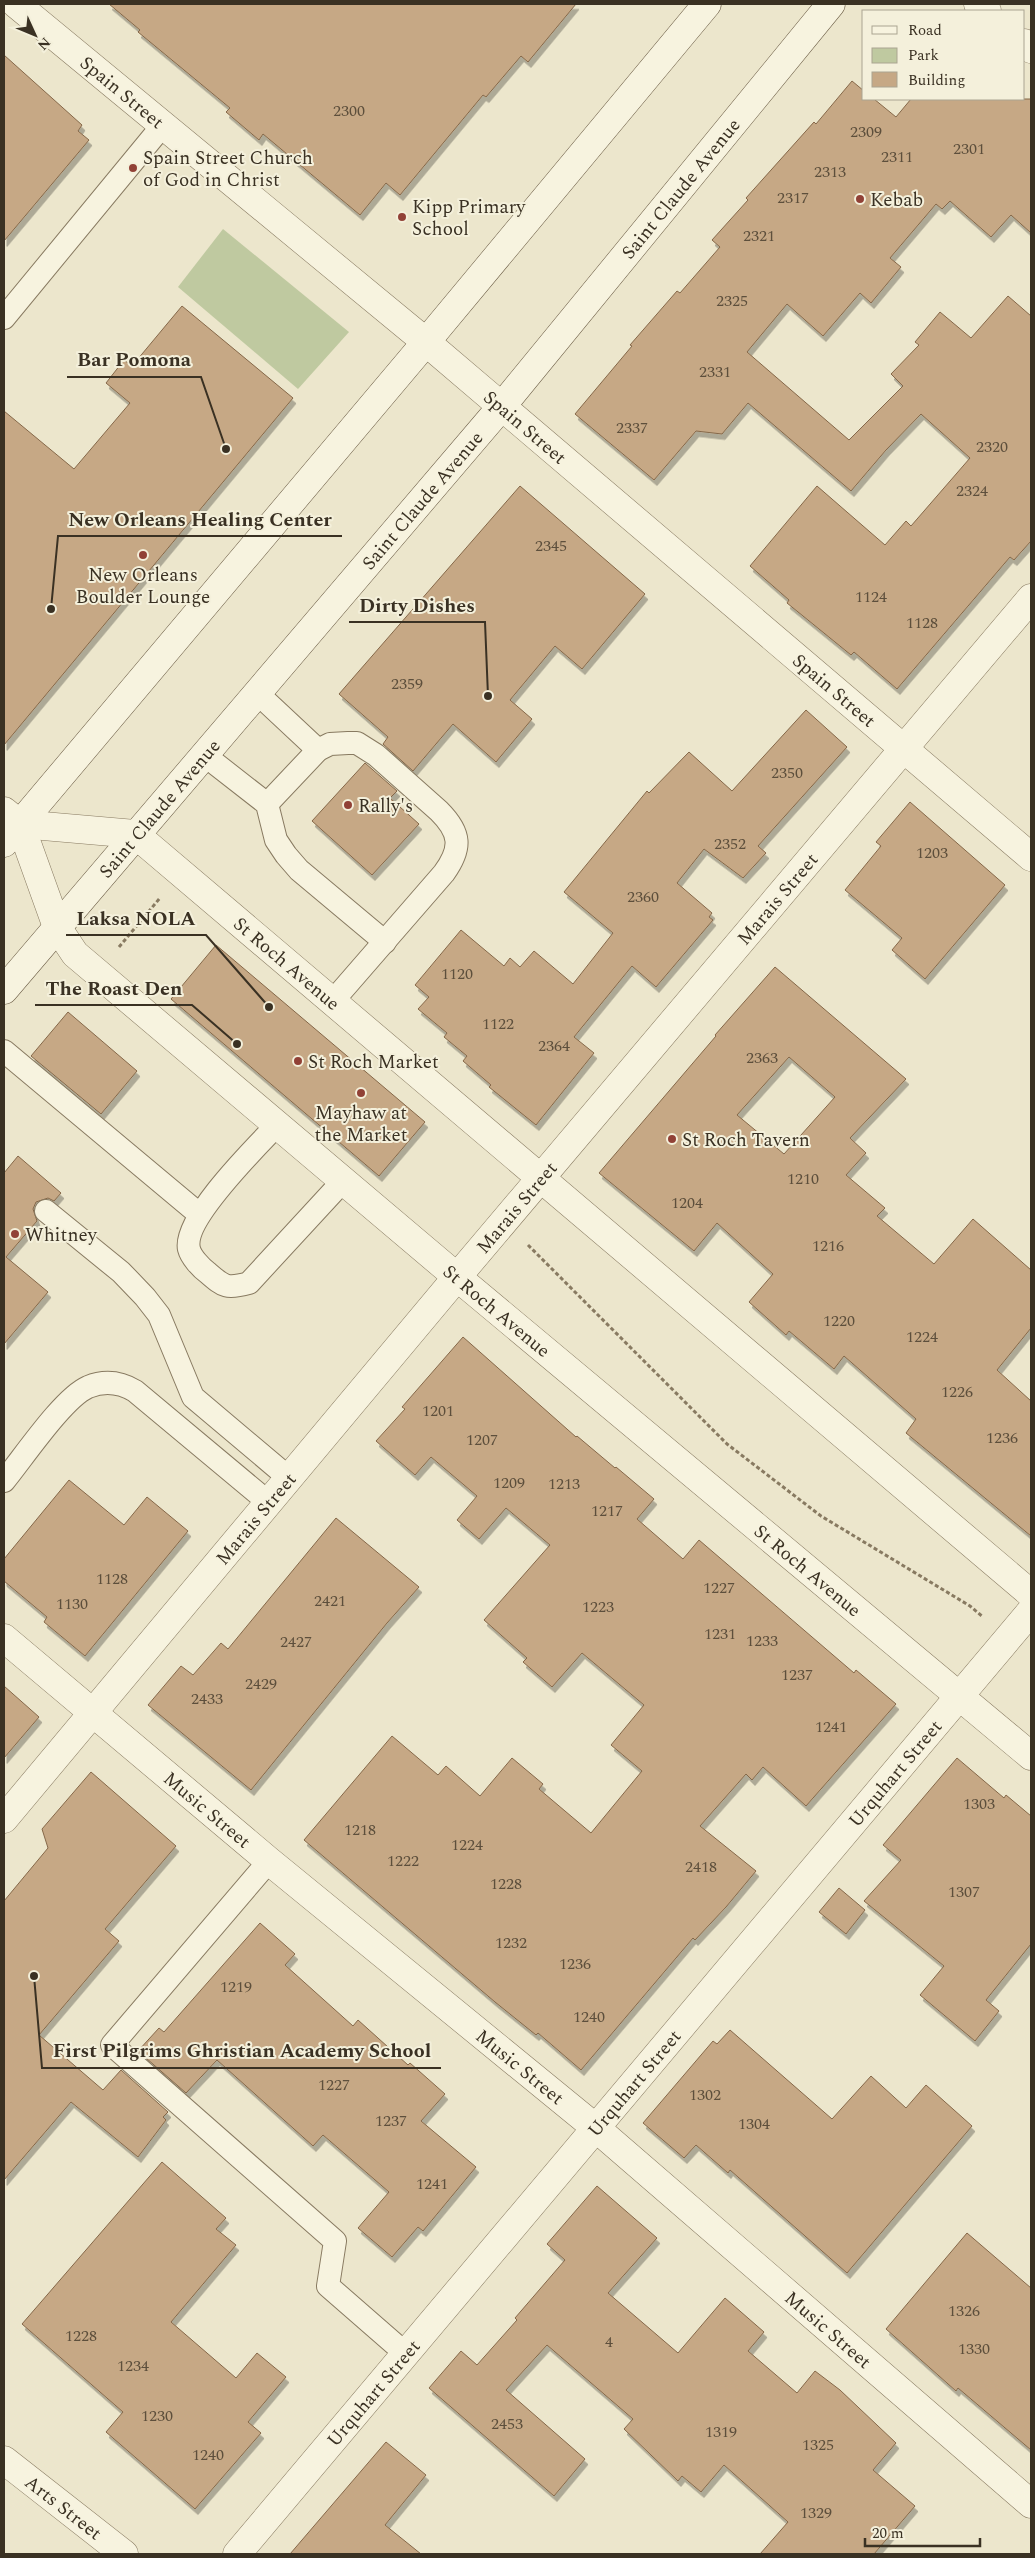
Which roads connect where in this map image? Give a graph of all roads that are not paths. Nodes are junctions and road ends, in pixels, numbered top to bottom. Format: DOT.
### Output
graph roads {
  1 [pos="16,4"];
  2 [pos="707,4"];
  3 [pos="831,4"];
  4 [pos="163,125"];
  5 [pos="4,318"];
  6 [pos="426,342"];
  7 [pos="502,406"];
  8 [pos="1031,598"];
  9 [pos="256,692"];
  10 [pos="902,748"];
  11 [pos="318,750"];
  12 [pos="204,754"];
  13 [pos="267,804"];
  14 [pos="9,826"];
  15 [pos="134,834"];
  16 [pos="1031,857"];
  17 [pos="57,927"];
  18 [pos="385,942"];
  19 [pos="4,990"];
  20 [pos="332,1002"];
  21 [pos="4,1051"];
  22 [pos="277,1125"];
  23 [pos="540,1179"];
  24 [pos="343,1180"];
  25 [pos="46,1211"];
  26 [pos="199,1214"];
  27 [pos="457,1277"];
  28 [pos="289,1478"];
  29 [pos="4,1481"];
  30 [pos="268,1502"];
  31 [pos="1031,1594"];
  32 [pos="1031,1611"];
  33 [pos="4,1638"];
  34 [pos="960,1696"];
  35 [pos="92,1712"];
  36 [pos="1031,1756"];
  37 [pos="4,1819"];
  38 [pos="269,1861"];
  39 [pos="596,2129"];
  40 [pos="406,2354"];
  41 [pos="4,2460"];
  42 [pos="1031,2504"];
  43 [pos="124,2554"];
  44 [pos="237,2554"];
  1 -- 4 [label="street, Spain Street"];
  2 -- 6 [label="street"];
  3 -- 7 [label="street, Saint Claude Avenue"];
  4 -- 5 [label="lane"];
  4 -- 6 [label="street, Spain Street"];
  6 -- 7 [label="street, Spain Street"];
  6 -- 14 [label="street"];
  7 -- 9 [label="street, Saint Claude Avenue"];
  7 -- 10 [label="street, Spain Street"];
  8 -- 10 [label="street, Marais Street"];
  9 -- 11 [label="lane"];
  9 -- 12 [label="street, Saint Claude Avenue"];
  10 -- 16 [label="street, Spain Street"];
  10 -- 23 [label="street, Marais Street"];
  11 -- 13 [label="lane"];
  11 -- 18 [label="lane"];
  12 -- 13 [label="lane"];
  12 -- 15 [label="street, Saint Claude Avenue"];
  13 -- 18 [label="lane"];
  14 -- 15 [label="street"];
  14 -- 17 [label="street, St Roch Avenue"];
  15 -- 17 [label="street, Saint Claude Avenue"];
  15 -- 20 [label="street, St Roch Avenue"];
  17 -- 19 [label="street, Saint Claude Avenue"];
  17 -- 22 [label="street, St Roch Avenue"];
  18 -- 20 [label="lane"];
  20 -- 23 [label="street, St Roch Avenue"];
  21 -- 26 [label="lane"];
  22 -- 24 [label="street, St Roch Avenue"];
  22 -- 26 [label="lane"];
  23 -- 27 [label="street, Marais Street"];
  23 -- 31 [label="street, St Roch Avenue"];
  24 -- 26 [label="lane"];
  24 -- 27 [label="street, St Roch Avenue"];
  25 -- 28 [label="lane"];
  27 -- 28 [label="street, Marais Street"];
  27 -- 34 [label="street, St Roch Avenue"];
  28 -- 30 [label="street, Marais Street"];
  29 -- 30 [label="lane"];
  30 -- 35 [label="street, Marais Street"];
  32 -- 34 [label="street, Urquhart Street"];
  33 -- 35 [label="street, Music Street"];
  34 -- 36 [label="street, St Roch Avenue"];
  34 -- 39 [label="street, Urquhart Street"];
  35 -- 37 [label="street, Marais Street"];
  35 -- 38 [label="street, Music Street"];
  38 -- 39 [label="street, Music Street"];
  38 -- 40 [label="lane"];
  39 -- 40 [label="street, Urquhart Street"];
  39 -- 42 [label="street, Music Street"];
  40 -- 44 [label="street, Urquhart Street"];
  41 -- 43 [label="street, Arts Street"];
}
